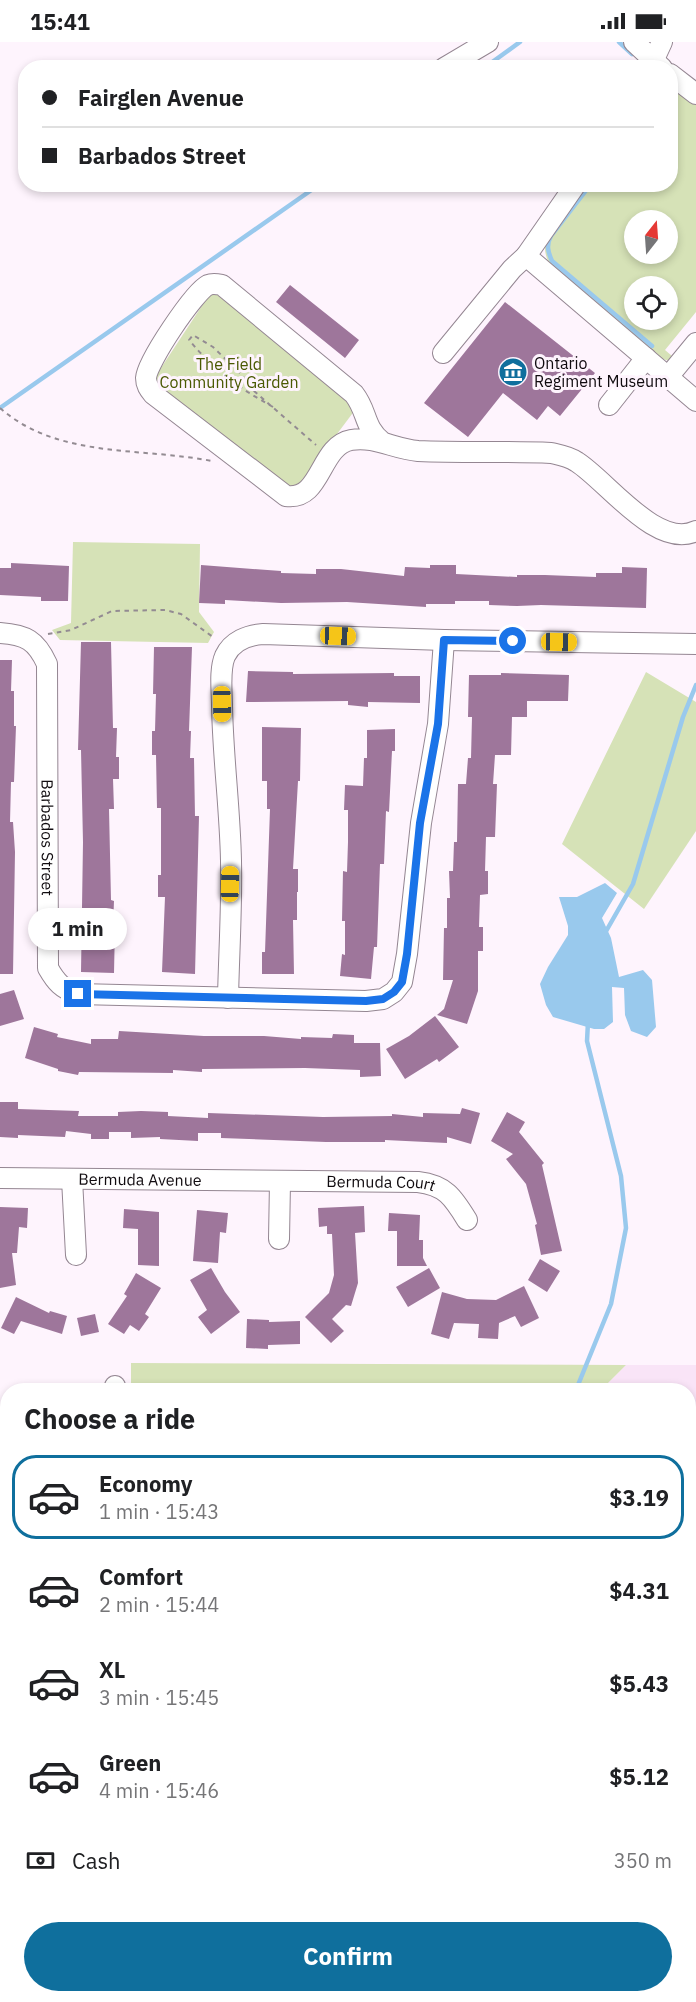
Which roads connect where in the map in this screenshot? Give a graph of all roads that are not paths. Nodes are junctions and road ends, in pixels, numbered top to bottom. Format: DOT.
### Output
graph roads {
  1 [pos="488,42"];
  2 [pos="634,42"];
  3 [pos="662,42"];
  4 [pos="458,60"];
  5 [pos="650,60"];
  6 [pos="657,60"];
  7 [pos="678,80"];
  8 [pos="696,94"];
  9 [pos="570,192"];
  10 [pos="526,256"];
  11 [pos="696,343"];
  12 [pos="443,353"];
  13 [pos="645,358"];
  14 [pos="668,377"];
  15 [pos="696,401"];
  16 [pos="609,405"];
  17 [pos="382,442"];
  18 [pos="696,531"];
  19 [pos="0,633"];
  20 [pos="444,640"];
  21 [pos="696,644"];
  22 [pos="228,998"];
  23 [pos="0,1178"];
  24 [pos="72,1179"];
  25 [pos="280,1182"];
  26 [pos="467,1220"];
  27 [pos="279,1239"];
  28 [pos="76,1255"];
  1 -- 4 [label="street"];
  2 -- 5 [label="street"];
  3 -- 6 [label="street"];
  7 -- 8 [label="street"];
  9 -- 10 [label="street"];
  10 -- 12 [label="street"];
  10 -- 13 [label="street"];
  11 -- 14 [label="street"];
  13 -- 14 [label="street"];
  13 -- 16 [label="street"];
  14 -- 15 [label="street"];
  17 -- 17 [label="street"];
  17 -- 18 [label="street"];
  19 -- 22 [label="street, Barbados Street"];
  20 -- 21 [label="street"];
  20 -- 22 [label="street, Barbados Street"];
  20 -- 22 [label="street"];
  23 -- 24 [label="street, Bermuda Avenue"];
  24 -- 25 [label="street, Bermuda Avenue"];
  24 -- 28 [label="street"];
  25 -- 26 [label="street, Bermuda Court"];
  25 -- 27 [label="street"];
}
